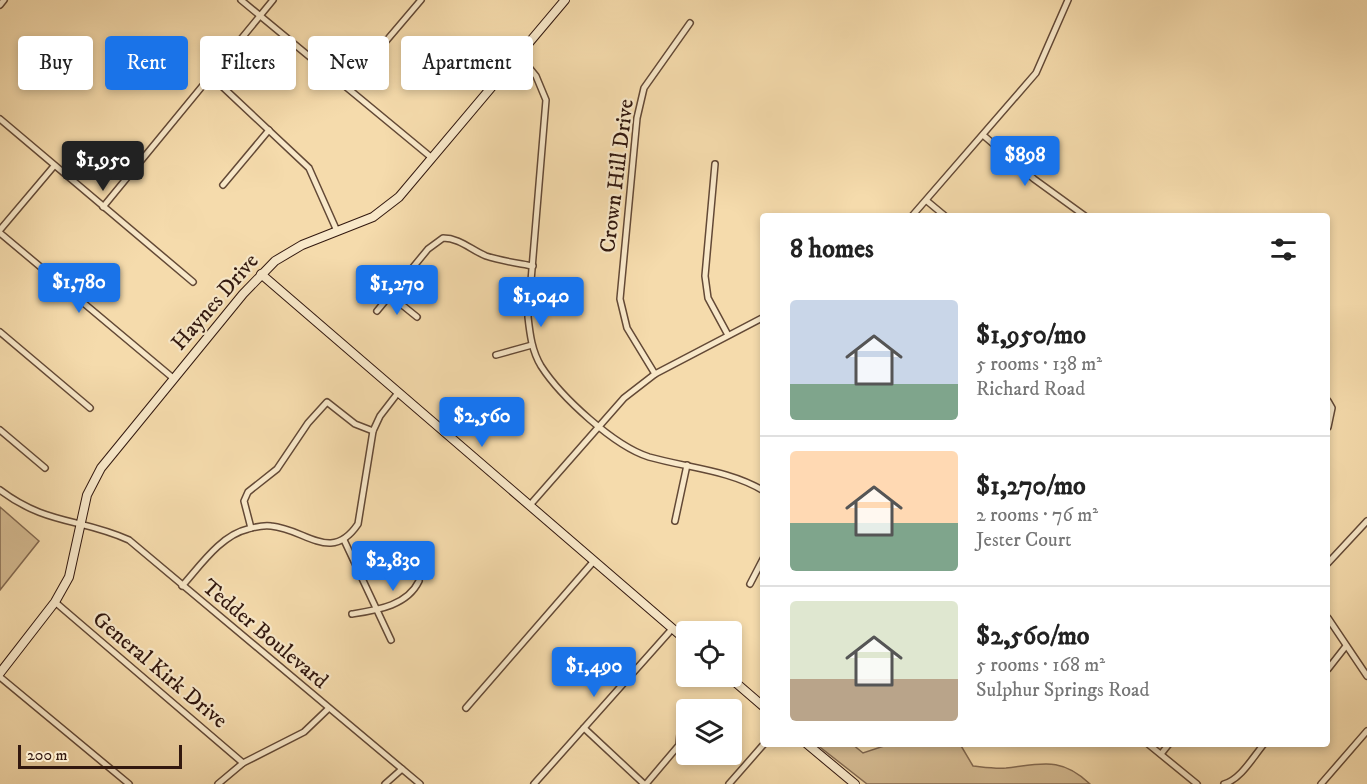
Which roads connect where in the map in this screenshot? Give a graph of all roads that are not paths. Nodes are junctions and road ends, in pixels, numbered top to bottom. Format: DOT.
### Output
graph roads {
  1 [pos="4,0"];
  2 [pos="242,0"];
  3 [pos="273,0"];
  4 [pos="421,0"];
  5 [pos="565,0"];
  6 [pos="1068,0"];
  7 [pos="0,5"];
  8 [pos="260,15"];
  9 [pos="690,23"];
  10 [pos="243,36"];
  11 [pos="389,38"];
  12 [pos="533,38"];
  13 [pos="308,55"];
  14 [pos="533,72"];
  15 [pos="200,89"];
  16 [pos="226,90"];
  17 [pos="351,90"];
  18 [pos="489,90"];
  19 [pos="0,119"];
  20 [pos="269,130"];
  21 [pos="984,135"];
  22 [pos="432,158"];
  23 [pos="715,164"];
  24 [pos="54,166"];
  25 [pos="224,185"];
  26 [pos="927,201"];
  27 [pos="103,207"];
  28 [pos="915,213"];
  29 [pos="941,213"];
  30 [pos="1081,213"];
  31 [pos="336,231"];
  32 [pos="0,232"];
  33 [pos="533,266"];
  34 [pos="261,274"];
  35 [pos="193,282"];
  36 [pos="391,296"];
  37 [pos="377,311"];
  38 [pos="417,317"];
  39 [pos="760,319"];
  40 [pos="0,332"];
  41 [pos="728,334"];
  42 [pos="532,345"];
  43 [pos="496,355"];
  44 [pos="655,374"];
  45 [pos="173,378"];
  46 [pos="397,393"];
  47 [pos="90,408"];
  48 [pos="598,425"];
  49 [pos="0,430"];
  50 [pos="373,431"];
  51 [pos="687,465"];
  52 [pos="45,468"];
  53 [pos="760,489"];
  54 [pos="0,490"];
  55 [pos="530,505"];
  56 [pos="675,521"];
  57 [pos="1367,522"];
  58 [pos="81,524"];
  59 [pos="250,528"];
  60 [pos="344,540"];
  61 [pos="594,561"];
  62 [pos="1330,561"];
  63 [pos="760,565"];
  64 [pos="419,581"];
  65 [pos="750,584"];
  66 [pos="182,586"];
  67 [pos="55,602"];
  68 [pos="375,610"];
  69 [pos="352,614"];
  70 [pos="1330,621"];
  71 [pos="672,629"];
  72 [pos="676,632"];
  73 [pos="391,640"];
  74 [pos="1346,646"];
  75 [pos="1330,666"];
  76 [pos="0,675"];
  77 [pos="1367,676"];
  78 [pos="741,687"];
  79 [pos="760,704"];
  80 [pos="466,708"];
  81 [pos="328,709"];
  82 [pos="584,728"];
  83 [pos="1367,731"];
  84 [pos="761,747"];
  85 [pos="811,747"];
  86 [pos="1152,747"];
  87 [pos="1167,747"];
  88 [pos="1261,747"];
  89 [pos="676,748"];
  90 [pos="1161,754"];
  91 [pos="243,763"];
  92 [pos="402,769"];
  93 [pos="129,784"];
  94 [pos="218,784"];
  95 [pos="385,784"];
  96 [pos="420,784"];
  97 [pos="534,784"];
  98 [pos="645,784"];
  99 [pos="729,784"];
  100 [pos="855,784"];
  101 [pos="1197,784"];
  102 [pos="1224,784"];
  103 [pos="1321,784"];
  1 -- 7 [label="street"];
  2 -- 8 [label="street"];
  3 -- 8 [label="street"];
  4 -- 11 [label="street"];
  5 -- 12 [label="street, Haynes Drive"];
  6 -- 21 [label="street"];
  8 -- 10 [label="street"];
  8 -- 13 [label="street"];
  9 -- 44 [label="street, Crown Hill Drive"];
  14 -- 33 [label="street"];
  15 -- 27 [label="street"];
  16 -- 20 [label="street"];
  17 -- 22 [label="street"];
  18 -- 22 [label="street, Haynes Drive"];
  19 -- 24 [label="street"];
  20 -- 25 [label="street"];
  20 -- 31 [label="street"];
  21 -- 26 [label="street"];
  21 -- 30 [label="street"];
  22 -- 31 [label="street, Haynes Drive"];
  23 -- 41 [label="street"];
  24 -- 27 [label="street"];
  24 -- 32 [label="street"];
  26 -- 28 [label="street"];
  26 -- 29 [label="street"];
  27 -- 35 [label="street"];
  31 -- 34 [label="street, Haynes Drive"];
  32 -- 45 [label="street"];
  33 -- 36 [label="street"];
  33 -- 42 [label="street"];
  34 -- 45 [label="street, Haynes Drive"];
  34 -- 46 [label="street"];
  36 -- 37 [label="street"];
  36 -- 38 [label="street"];
  39 -- 41 [label="street"];
  40 -- 47 [label="street"];
  41 -- 44 [label="street"];
  42 -- 43 [label="street"];
  42 -- 48 [label="street"];
  44 -- 48 [label="street"];
  45 -- 58 [label="street, Haynes Drive"];
  46 -- 50 [label="street"];
  46 -- 55 [label="street"];
  48 -- 51 [label="street"];
  48 -- 55 [label="street"];
  49 -- 52 [label="street"];
  50 -- 59 [label="street"];
  50 -- 60 [label="street"];
  51 -- 53 [label="street"];
  51 -- 56 [label="street"];
  54 -- 58 [label="street, Tedder Boulevard"];
  55 -- 61 [label="street"];
  57 -- 62 [label="street"];
  58 -- 66 [label="street, Tedder Boulevard"];
  58 -- 67 [label="street, Haynes Drive"];
  59 -- 60 [label="street"];
  59 -- 66 [label="street"];
  60 -- 68 [label="street"];
  61 -- 71 [label="street"];
  61 -- 80 [label="street"];
  63 -- 65 [label="street"];
  64 -- 68 [label="street"];
  66 -- 81 [label="street, Tedder Boulevard"];
  67 -- 76 [label="street, Haynes Drive"];
  67 -- 91 [label="street, General Kirk Drive"];
  68 -- 69 [label="street"];
  68 -- 73 [label="street"];
  70 -- 74 [label="street"];
  71 -- 72 [label="street"];
  71 -- 82 [label="street"];
  74 -- 75 [label="street"];
  74 -- 77 [label="street"];
  76 -- 93 [label="street"];
  78 -- 79 [label="street"];
  81 -- 91 [label="street"];
  81 -- 92 [label="street, Tedder Boulevard"];
  82 -- 97 [label="street"];
  82 -- 98 [label="street"];
  83 -- 103 [label="street"];
  84 -- 99 [label="street"];
  85 -- 100 [label="street"];
  86 -- 90 [label="street"];
  87 -- 90 [label="street"];
  88 -- 102 [label="street"];
  89 -- 98 [label="street"];
  90 -- 101 [label="street"];
  91 -- 94 [label="street"];
  92 -- 95 [label="street"];
  92 -- 96 [label="street, Tedder Boulevard"];
}
